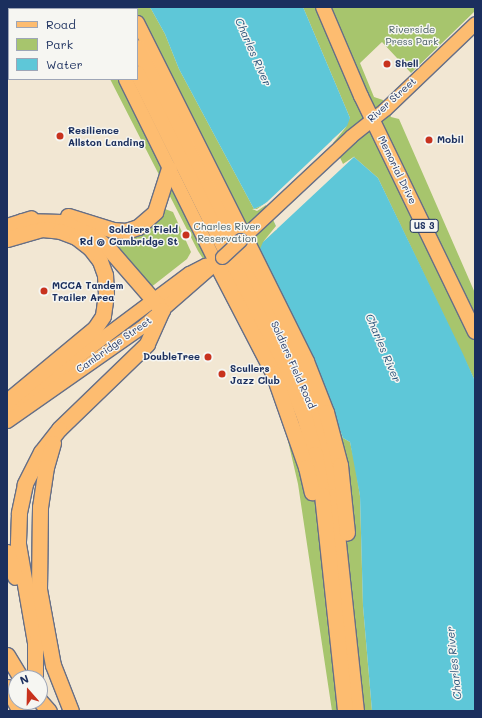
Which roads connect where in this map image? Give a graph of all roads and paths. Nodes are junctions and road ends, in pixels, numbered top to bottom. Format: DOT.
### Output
graph roads {
  1 [pos="323,7"];
  2 [pos="475,23"];
  3 [pos="138,24"];
  4 [pos="138,49"];
  5 [pos="138,74"];
  6 [pos="125,80"];
  7 [pos="372,119"];
  8 [pos="169,168"];
  9 [pos="308,176"];
  10 [pos="22,221"];
  11 [pos="7,226"];
  12 [pos="242,238"];
  13 [pos="7,239"];
  14 [pos="219,260"];
  15 [pos="157,305"];
  16 [pos="475,332"];
  17 [pos="7,402"];
  18 [pos="7,409"];
  19 [pos="7,421"];
  20 [pos="59,429"];
  21 [pos="7,552"];
  22 [pos="329,560"];
  23 [pos="27,606"];
  24 [pos="348,631"];
  25 [pos="7,655"];
  26 [pos="16,670"];
  27 [pos="35,670"];
  28 [pos="7,688"];
  29 [pos="20,711"];
  30 [pos="71,711"];
  31 [pos="345,711"];
  32 [pos="356,711"];
  1 -- 7 [label="highway, Memorial Drive / US 3"];
  2 -- 7 [label="main road, River Street"];
  3 -- 12 [label="main road"];
  4 -- 24 [label="highway, Soldiers Field Road"];
  5 -- 22 [label="highway, Soldiers Field Road"];
  6 -- 8 [label="main road"];
  7 -- 9 [label="main road, River Street"];
  7 -- 16 [label="highway, Memorial Drive / US 3"];
  8 -- 10 [label="highway"];
  8 -- 14 [label="main road"];
  9 -- 12 [label="main road, Cambridge Street"];
  10 -- 11 [label="highway"];
  10 -- 15 [label="highway"];
  12 -- 14 [label="main road, Cambridge Street, bridge"];
  12 -- 24 [label="highway"];
  13 -- 17 [label="highway"];
  14 -- 15 [label="main road, Cambridge Street"];
  14 -- 22 [label="highway"];
  15 -- 18 [label="main road, Cambridge Street"];
  15 -- 19 [label="main road, Cambridge Street"];
  15 -- 20 [label="highway"];
  20 -- 23 [label="highway"];
  20 -- 30 [label="highway"];
  21 -- 23 [label="highway"];
  22 -- 31 [label="highway, Soldiers Field Road"];
  23 -- 27 [label="highway"];
  24 -- 32 [label="highway, Soldiers Field Road"];
  25 -- 26 [label="highway"];
  28 -- 29 [label="highway"];
}
